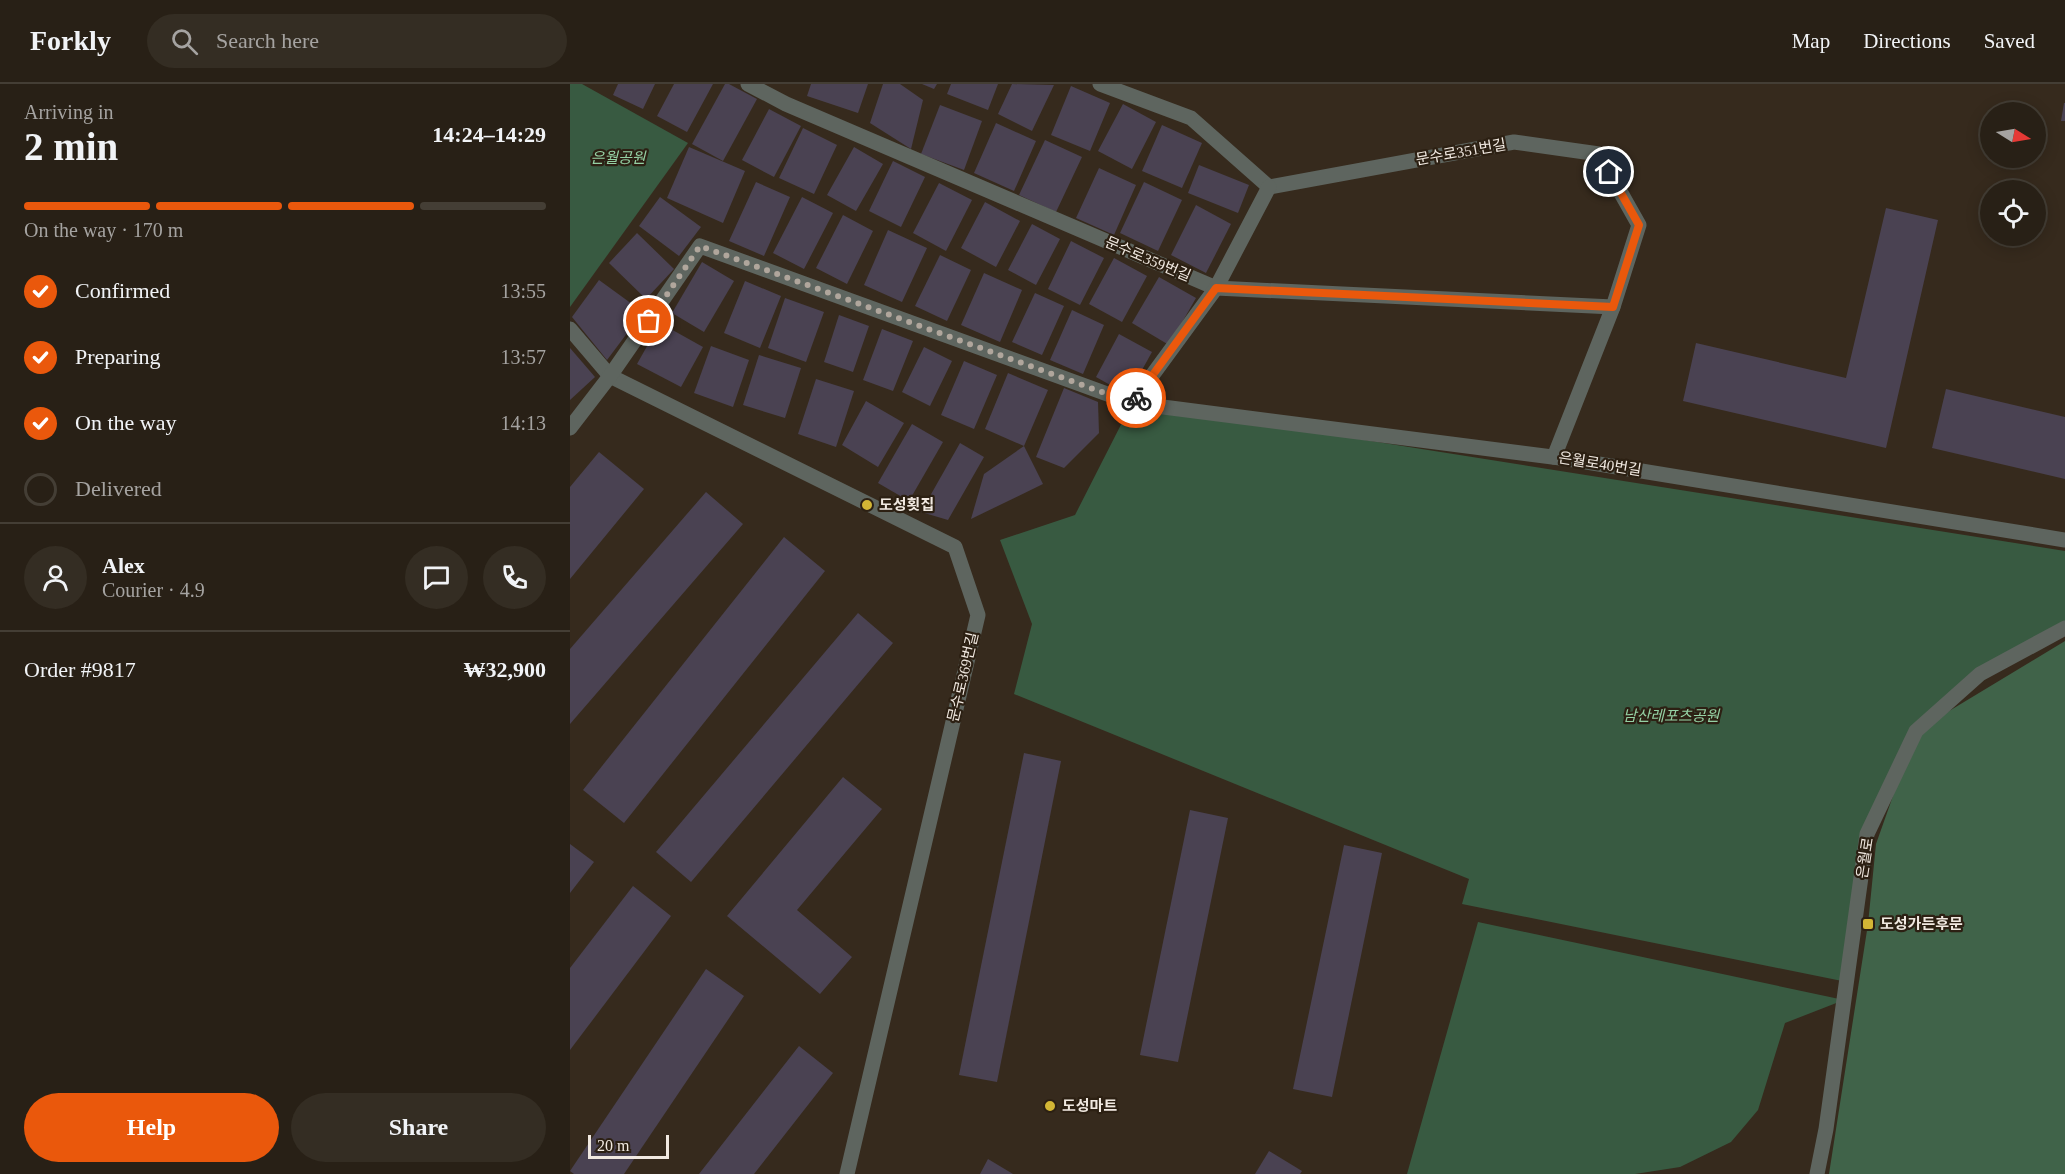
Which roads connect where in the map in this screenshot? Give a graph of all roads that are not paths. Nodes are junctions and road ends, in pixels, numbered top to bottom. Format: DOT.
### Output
graph roads {
  1 [pos="748,84"];
  2 [pos="1100,84"];
  3 [pos="1269,187"];
  4 [pos="1216,288"];
  5 [pos="1613,307"];
  6 [pos="570,329"];
  7 [pos="610,376"];
  8 [pos="1132,403"];
  9 [pos="570,428"];
  10 [pos="1554,457"];
  11 [pos="2065,540"];
  12 [pos="2065,628"];
  13 [pos="847,1174"];
  14 [pos="1817,1174"];
  1 -- 4 [label="street, 문수로359번길"];
  2 -- 3 [label="street"];
  3 -- 4 [label="street"];
  3 -- 5 [label="street, 문수로351번길"];
  4 -- 5 [label="street, 문수로359번길"];
  4 -- 8 [label="street"];
  5 -- 10 [label="street, 문수로351번길"];
  6 -- 7 [label="street, 문수로369번길"];
  7 -- 8 [label="street, 은월로40번길"];
  7 -- 9 [label="street"];
  7 -- 13 [label="street, 문수로369번길"];
  8 -- 10 [label="street, 은월로40번길"];
  10 -- 11 [label="street, 은월로40번길"];
  12 -- 14 [label="street, 은월로"];
}
